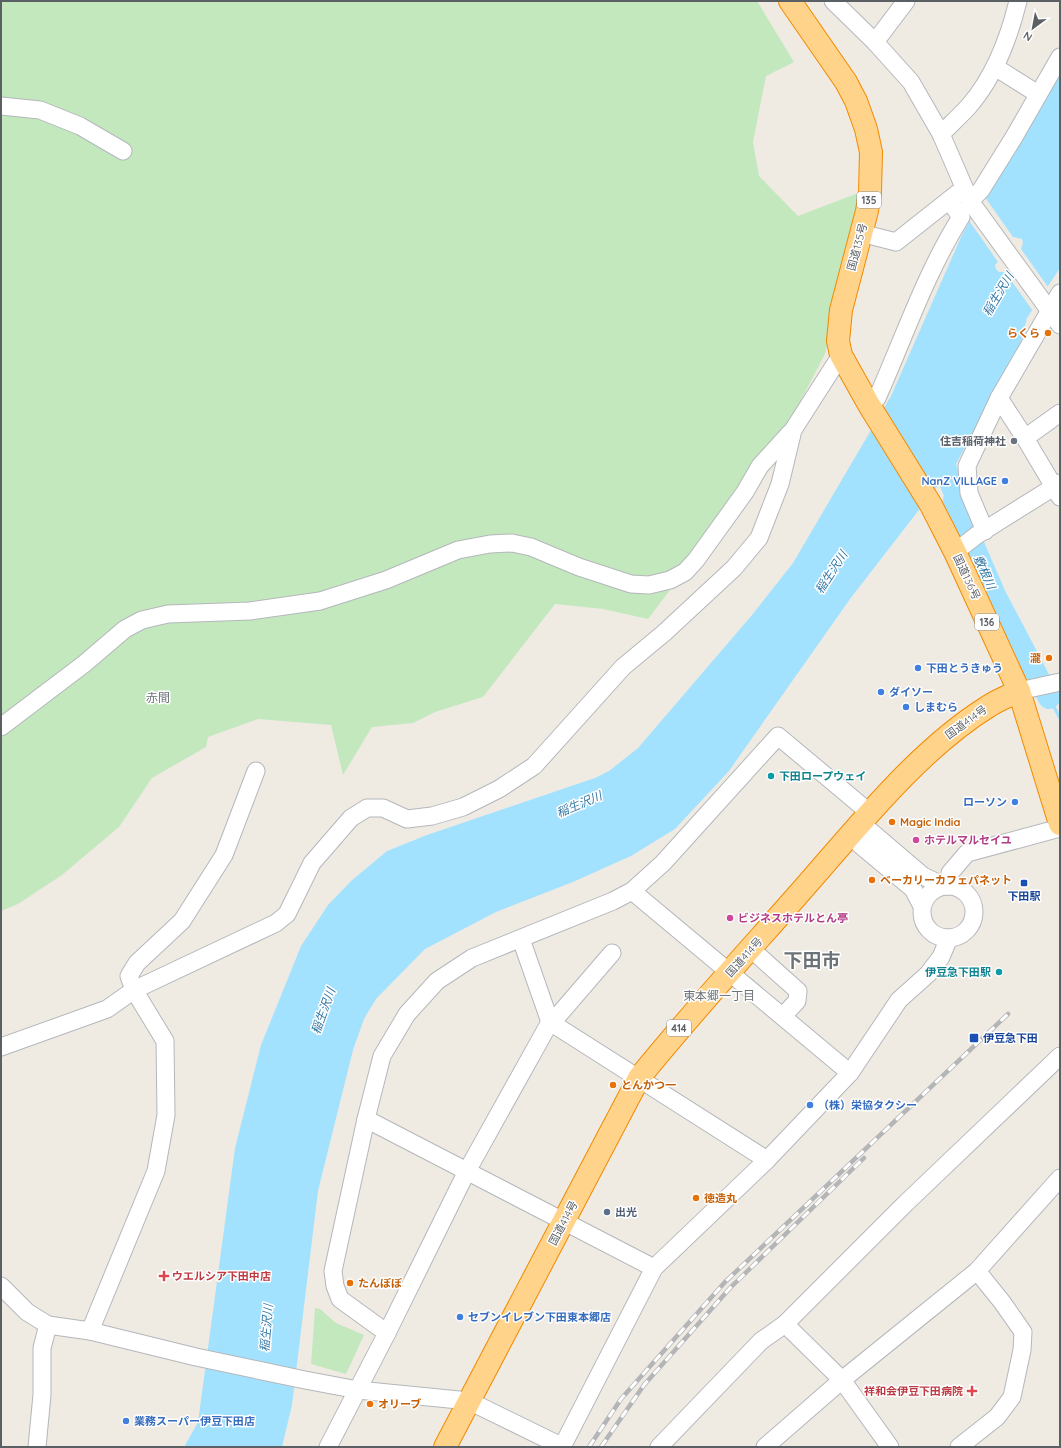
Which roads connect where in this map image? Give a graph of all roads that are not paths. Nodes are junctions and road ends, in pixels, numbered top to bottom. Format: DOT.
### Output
graph roads {
  1 [pos="790,1"];
  2 [pos="833,1"];
  3 [pos="906,1"];
  4 [pos="1018,1"];
  5 [pos="875,42"];
  6 [pos="1060,57"];
  7 [pos="995,67"];
  8 [pos="1038,94"];
  9 [pos="1,106"];
  10 [pos="941,134"];
  11 [pos="123,151"];
  12 [pos="969,198"];
  13 [pos="949,200"];
  14 [pos="861,233"];
  15 [pos="1060,293"];
  16 [pos="1048,307"];
  17 [pos="1060,325"];
  18 [pos="841,355"];
  19 [pos="999,398"];
  20 [pos="871,407"];
  21 [pos="1060,413"];
  22 [pos="793,430"];
  23 [pos="1025,438"];
  24 [pos="1058,489"];
  25 [pos="981,533"];
  26 [pos="959,549"];
  27 [pos="1041,686"];
  28 [pos="1,727"];
  29 [pos="256,771"];
  30 [pos="870,812"];
  31 [pos="1060,824"];
  32 [pos="1060,828"];
  33 [pos="856,829"];
  34 [pos="946,886"];
  35 [pos="632,891"];
  36 [pos="922,906"];
  37 [pos="949,938"];
  38 [pos="521,939"];
  39 [pos="750,949"];
  40 [pos="612,953"];
  41 [pos="729,973"];
  42 [pos="134,990"];
  43 [pos="783,1016"];
  44 [pos="550,1022"];
  45 [pos="1,1047"];
  46 [pos="1060,1056"];
  47 [pos="850,1073"];
  48 [pos="639,1078"];
  49 [pos="366,1120"];
  50 [pos="767,1160"];
  51 [pos="467,1171"];
  52 [pos="1060,1178"];
  53 [pos="563,1222"];
  54 [pos="654,1268"];
  55 [pos="977,1271"];
  56 [pos="1,1286"];
  57 [pos="785,1324"];
  58 [pos="48,1325"];
  59 [pos="90,1331"];
  60 [pos="387,1333"];
  61 [pos="842,1380"];
  62 [pos="358,1390"];
  63 [pos="469,1401"];
  64 [pos="37,1447"];
  65 [pos="328,1447"];
  66 [pos="445,1447"];
  67 [pos="562,1447"];
  68 [pos="659,1447"];
  69 [pos="765,1447"];
  70 [pos="890,1447"];
  71 [pos="959,1447"];
  1 -- 14 [label="highway, 国道135号 / 135"];
  2 -- 5 [label="street"];
  3 -- 5 [label="street"];
  4 -- 7 [label="street"];
  5 -- 10 [label="street"];
  6 -- 8 [label="street"];
  7 -- 8 [label="street"];
  7 -- 10 [label="street"];
  8 -- 12 [label="street"];
  9 -- 11 [label="street"];
  10 -- 12 [label="street"];
  12 -- 13 [label="street"];
  12 -- 16 [label="street"];
  13 -- 14 [label="street"];
  13 -- 20 [label="street"];
  14 -- 18 [label="highway, 国道135号 / 135"];
  15 -- 16 [label="street"];
  16 -- 17 [label="street"];
  16 -- 19 [label="street"];
  18 -- 20 [label="highway, 国道135号 / 135"];
  18 -- 22 [label="street"];
  19 -- 23 [label="street"];
  19 -- 25 [label="street"];
  20 -- 26 [label="highway, 国道136号 / 136"];
  21 -- 23 [label="street"];
  22 -- 28 [label="street"];
  22 -- 42 [label="street"];
  23 -- 24 [label="street"];
  24 -- 25 [label="street"];
  25 -- 26 [label="street"];
  26 -- 27 [label="highway, 国道136号 / 136"];
  27 -- 30 [label="highway, 国道414号 / 414"];
  27 -- 31 [label="highway, 国道136号 / 136"];
  29 -- 42 [label="street"];
  30 -- 33 [label="highway, 国道414号 / 414"];
  30 -- 35 [label="street"];
  32 -- 34 [label="street"];
  33 -- 34 [label="street"];
  33 -- 36 [label="street"];
  33 -- 39 [label="highway, 国道414号 / 414"];
  34 -- 36 [label="street"];
  34 -- 37 [label="street"];
  35 -- 38 [label="street"];
  35 -- 41 [label="street"];
  36 -- 37 [label="street"];
  37 -- 47 [label="street"];
  38 -- 44 [label="street"];
  38 -- 49 [label="street"];
  39 -- 41 [label="highway, 国道414号 / 414"];
  39 -- 43 [label="street"];
  40 -- 44 [label="street"];
  41 -- 43 [label="street"];
  41 -- 48 [label="highway, 国道414号 / 414"];
  42 -- 45 [label="street"];
  42 -- 59 [label="street"];
  43 -- 47 [label="street"];
  44 -- 48 [label="street"];
  44 -- 51 [label="street"];
  46 -- 57 [label="street"];
  47 -- 50 [label="street"];
  48 -- 50 [label="street"];
  48 -- 53 [label="highway, 国道414号 / 414"];
  49 -- 51 [label="street"];
  49 -- 60 [label="street"];
  50 -- 54 [label="street"];
  51 -- 53 [label="street"];
  51 -- 60 [label="street"];
  52 -- 55 [label="street"];
  53 -- 54 [label="street"];
  53 -- 63 [label="highway, 国道414号 / 414"];
  54 -- 67 [label="street"];
  55 -- 61 [label="street"];
  55 -- 71 [label="street"];
  56 -- 58 [label="street"];
  57 -- 61 [label="street"];
  57 -- 68 [label="street"];
  58 -- 59 [label="street"];
  58 -- 64 [label="street"];
  59 -- 62 [label="street"];
  60 -- 62 [label="street"];
  61 -- 69 [label="street"];
  61 -- 70 [label="street"];
  62 -- 63 [label="street"];
  62 -- 65 [label="street"];
  63 -- 66 [label="highway, 国道414号 / 414"];
  63 -- 67 [label="street"];
}
